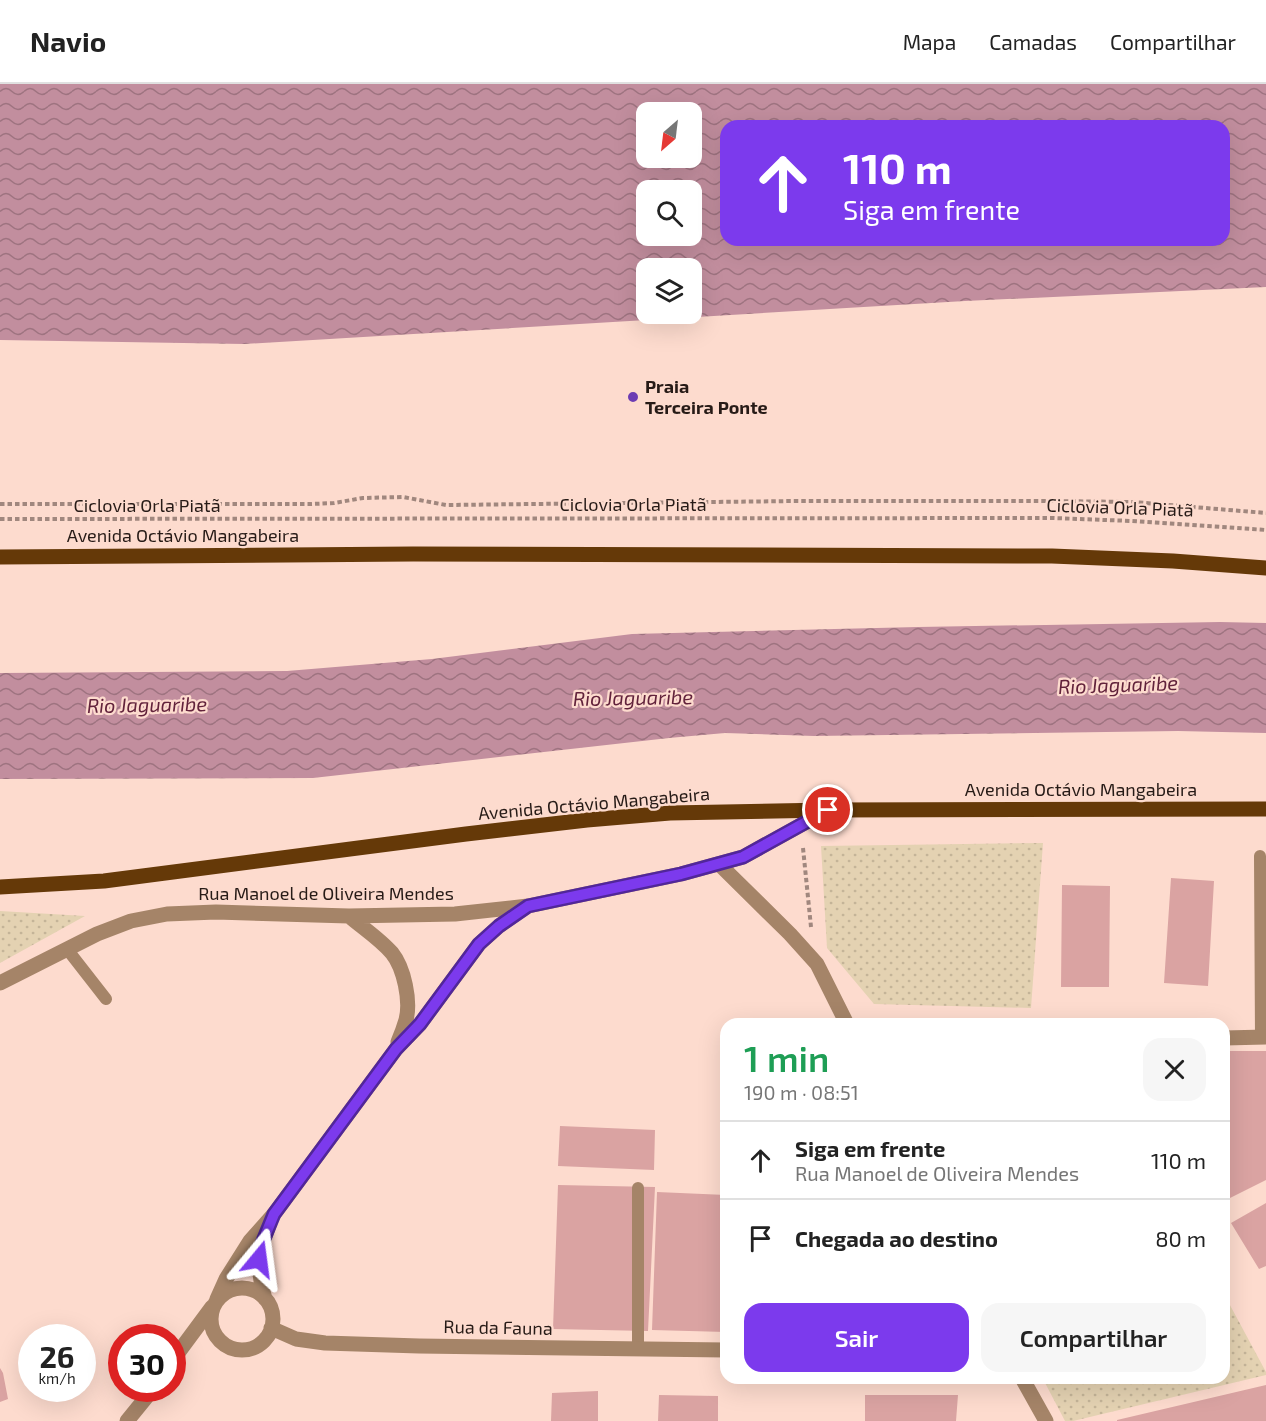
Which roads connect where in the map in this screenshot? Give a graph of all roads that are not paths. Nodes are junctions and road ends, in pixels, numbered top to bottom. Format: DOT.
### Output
graph roads {
  1 [pos="0,557"];
  2 [pos="1266,568"];
  3 [pos="1266,809"];
  4 [pos="828,810"];
  5 [pos="1260,856"];
  6 [pos="719,864"];
  7 [pos="0,887"];
  8 [pos="528,906"];
  9 [pos="349,916"];
  10 [pos="67,949"];
  11 [pos="0,983"];
  12 [pos="106,999"];
  13 [pos="844,1018"];
  14 [pos="1264,1037"];
  15 [pos="1230,1038"];
  16 [pos="396,1049"];
  17 [pos="638,1188"];
  18 [pos="274,1214"];
  19 [pos="265,1299"];
  20 [pos="216,1302"];
  21 [pos="271,1328"];
  22 [pos="186,1342"];
  23 [pos="638,1349"];
  24 [pos="720,1350"];
  25 [pos="1025,1384"];
  26 [pos="142,1402"];
  27 [pos="127,1421"];
  28 [pos="1046,1421"];
  1 -- 2 [label="main road, Avenida Octávio Mangabeira"];
  3 -- 4 [label="main road, Avenida Octávio Mangabeira"];
  4 -- 6 [label="street, Rua Manoel de Oliveira Mendes"];
  4 -- 7 [label="main road, Avenida Octávio Mangabeira"];
  5 -- 14 [label="lane"];
  6 -- 8 [label="street, Rua Manoel de Oliveira Mendes"];
  6 -- 13 [label="street"];
  8 -- 9 [label="street, Rua Manoel de Oliveira Mendes"];
  8 -- 16 [label="street"];
  9 -- 10 [label="street, Rua Manoel de Oliveira Mendes"];
  9 -- 16 [label="street"];
  10 -- 11 [label="street, Rua Manoel de Oliveira Mendes"];
  10 -- 12 [label="lane"];
  14 -- 15 [label="street"];
  16 -- 18 [label="street"];
  17 -- 23 [label="lane"];
  18 -- 19 [label="street"];
  18 -- 20 [label="street"];
  19 -- 20 [label="street"];
  19 -- 21 [label="street"];
  20 -- 21 [label="street"];
  20 -- 22 [label="street"];
  21 -- 23 [label="street, Rua da Fauna"];
  23 -- 24 [label="street, Rua da Fauna"];
  25 -- 28 [label="street"];
  26 -- 27 [label="street"];
}
